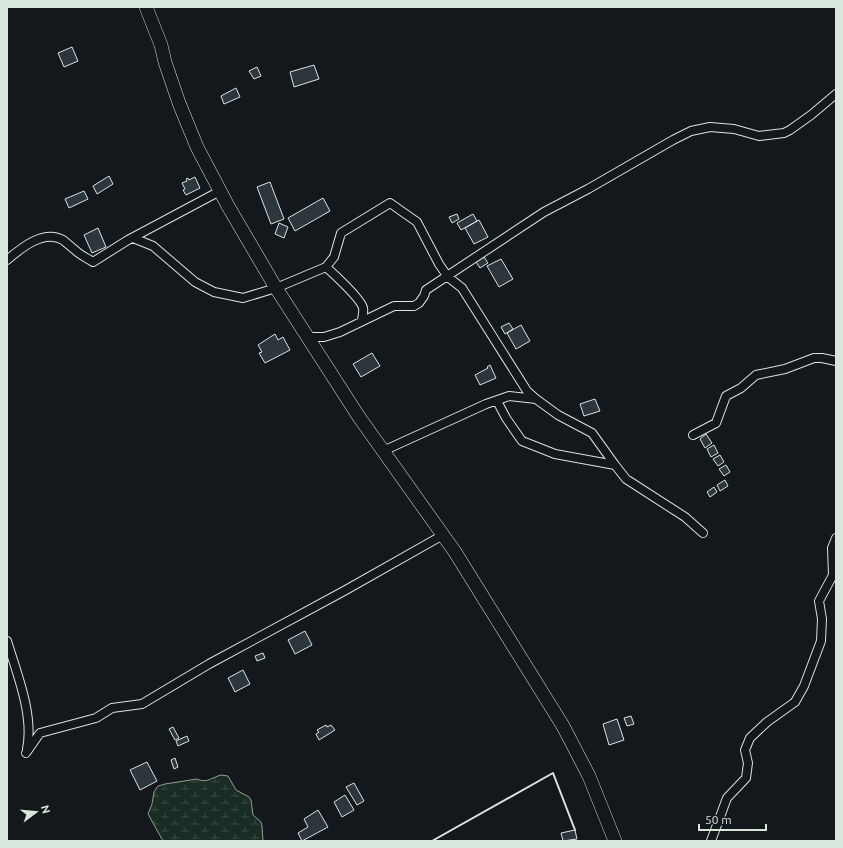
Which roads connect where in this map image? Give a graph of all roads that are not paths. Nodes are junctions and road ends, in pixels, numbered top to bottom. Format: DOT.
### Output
graph roads {
  1 [pos="146,7"];
  2 [pos="836,94"];
  3 [pos="220,190"];
  4 [pos="133,238"];
  5 [pos="7,260"];
  6 [pos="326,267"];
  7 [pos="448,277"];
  8 [pos="276,288"];
  9 [pos="362,321"];
  10 [pos="307,337"];
  11 [pos="836,360"];
  12 [pos="536,399"];
  13 [pos="497,400"];
  14 [pos="693,434"];
  15 [pos="383,451"];
  16 [pos="615,465"];
  17 [pos="703,533"];
  18 [pos="443,536"];
  19 [pos="836,538"];
  20 [pos="7,641"];
  21 [pos="615,841"];
  22 [pos="711,841"];
  1 -- 3 [label="main road"];
  2 -- 7 [label="street"];
  3 -- 4 [label="street"];
  3 -- 8 [label="main road"];
  4 -- 5 [label="street"];
  4 -- 8 [label="street"];
  6 -- 7 [label="street"];
  6 -- 8 [label="street"];
  6 -- 9 [label="street"];
  7 -- 9 [label="street"];
  7 -- 12 [label="street"];
  8 -- 10 [label="main road"];
  9 -- 10 [label="street"];
  10 -- 15 [label="main road"];
  11 -- 14 [label="street"];
  12 -- 13 [label="street"];
  12 -- 16 [label="street"];
  13 -- 15 [label="street"];
  13 -- 16 [label="street"];
  15 -- 18 [label="main road"];
  16 -- 17 [label="street"];
  18 -- 20 [label="street"];
  18 -- 21 [label="main road"];
  19 -- 22 [label="street"];
}
